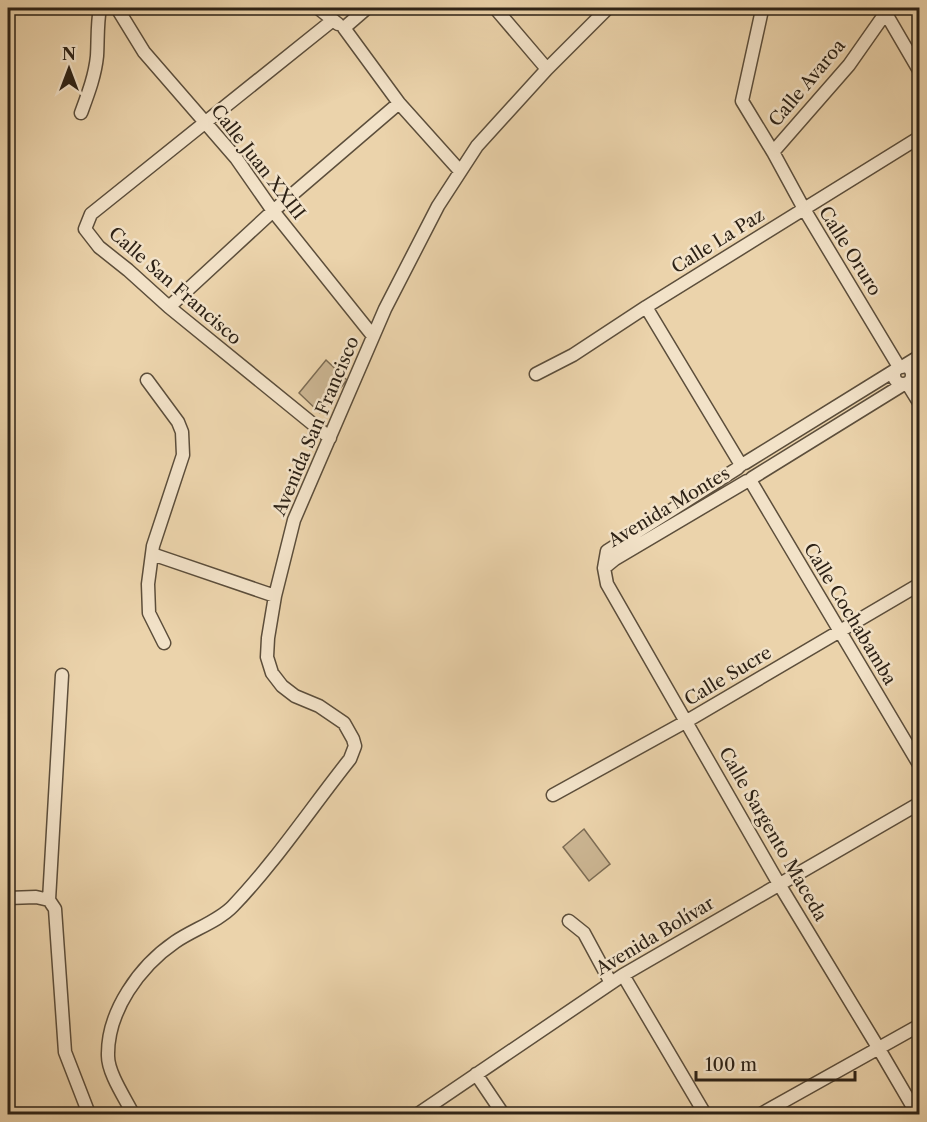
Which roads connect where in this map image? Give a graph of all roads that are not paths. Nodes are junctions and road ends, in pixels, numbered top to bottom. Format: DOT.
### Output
graph roads {
  1 [pos="100,8"];
  2 [pos="117,8"];
  3 [pos="318,8"];
  4 [pos="368,8"];
  5 [pos="495,8"];
  6 [pos="608,8"];
  7 [pos="762,10"];
  8 [pos="887,10"];
  9 [pos="333,20"];
  10 [pos="344,28"];
  11 [pos="547,69"];
  12 [pos="920,72"];
  13 [pos="399,103"];
  14 [pos="81,113"];
  15 [pos="205,122"];
  16 [pos="920,138"];
  17 [pos="773,152"];
  18 [pos="460,171"];
  19 [pos="804,209"];
  20 [pos="273,211"];
  21 [pos="168,307"];
  22 [pos="646,307"];
  23 [pos="373,336"];
  24 [pos="920,356"];
  25 [pos="900,368"];
  26 [pos="536,374"];
  27 [pos="147,380"];
  28 [pos="910,381"];
  29 [pos="920,404"];
  30 [pos="330,438"];
  31 [pos="742,465"];
  32 [pos="750,480"];
  33 [pos="152,554"];
  34 [pos="604,568"];
  35 [pos="920,584"];
  36 [pos="275,596"];
  37 [pos="839,631"];
  38 [pos="164,643"];
  39 [pos="62,675"];
  40 [pos="687,721"];
  41 [pos="920,766"];
  42 [pos="553,795"];
  43 [pos="920,803"];
  44 [pos="779,884"];
  45 [pos="8,898"];
  46 [pos="49,900"];
  47 [pos="569,921"];
  48 [pos="623,975"];
  49 [pos="611,982"];
  50 [pos="920,1025"];
  51 [pos="879,1049"];
  52 [pos="476,1074"];
  53 [pos="89,1114"];
  54 [pos="133,1114"];
  55 [pos="418,1114"];
  56 [pos="503,1114"];
  57 [pos="705,1114"];
  58 [pos="761,1114"];
  59 [pos="917,1114"];
  1 -- 14 [label="street"];
  2 -- 15 [label="street, Calle Juan XXIII"];
  3 -- 9 [label="street"];
  4 -- 10 [label="street"];
  5 -- 11 [label="street"];
  6 -- 11 [label="street, Avenida San Francisco"];
  7 -- 17 [label="street, Calle Oruro"];
  8 -- 12 [label="street"];
  8 -- 17 [label="street, Calle Avaroa"];
  9 -- 10 [label="street"];
  9 -- 15 [label="street, Calle San Francisco"];
  10 -- 13 [label="street"];
  11 -- 18 [label="street, Avenida San Francisco"];
  13 -- 18 [label="street"];
  13 -- 20 [label="street"];
  15 -- 20 [label="street, Calle Juan XXIII"];
  15 -- 21 [label="street, Calle San Francisco"];
  16 -- 19 [label="street, Calle La Paz"];
  17 -- 19 [label="street, Calle Oruro"];
  18 -- 23 [label="street, Avenida San Francisco"];
  19 -- 22 [label="street, Calle La Paz"];
  19 -- 25 [label="street, Calle Oruro"];
  20 -- 21 [label="street"];
  20 -- 23 [label="street, Calle Juan XXIII"];
  21 -- 30 [label="street, Calle San Francisco"];
  22 -- 26 [label="street, Calle La Paz"];
  22 -- 31 [label="street"];
  23 -- 30 [label="street, Avenida San Francisco"];
  24 -- 25 [label="street, Avenida Montes"];
  25 -- 28 [label="street, Calle Oruro"];
  25 -- 31 [label="street, Avenida Montes"];
  27 -- 33 [label="street"];
  28 -- 29 [label="street"];
  28 -- 32 [label="street, Avenida Montes"];
  30 -- 36 [label="street, Avenida San Francisco"];
  31 -- 32 [label="street, Calle Cochabamba"];
  31 -- 34 [label="street, Avenida Montes"];
  32 -- 34 [label="street, Avenida Montes"];
  32 -- 37 [label="street, Calle Cochabamba"];
  33 -- 36 [label="street"];
  33 -- 38 [label="street"];
  34 -- 40 [label="street, Calle Sargento Maceda"];
  35 -- 37 [label="street, Calle Sucre"];
  36 -- 54 [label="street, Avenida San Francisco"];
  37 -- 40 [label="street, Calle Sucre"];
  37 -- 41 [label="street, Calle Cochabamba"];
  39 -- 46 [label="street"];
  40 -- 42 [label="street, Calle Sucre"];
  40 -- 44 [label="street, Calle Sargento Maceda"];
  43 -- 44 [label="street, Avenida Bolívar"];
  44 -- 48 [label="street, Avenida Bolívar"];
  44 -- 51 [label="street, Calle Sargento Maceda"];
  45 -- 46 [label="street"];
  46 -- 53 [label="street"];
  47 -- 49 [label="street"];
  48 -- 49 [label="street, Avenida Bolívar"];
  48 -- 57 [label="street"];
  49 -- 52 [label="street, Avenida Bolívar"];
  50 -- 51 [label="street"];
  51 -- 58 [label="street"];
  51 -- 59 [label="street, Calle Sargento Maceda"];
  52 -- 55 [label="street, Avenida Bolívar"];
  52 -- 56 [label="street"];
}
